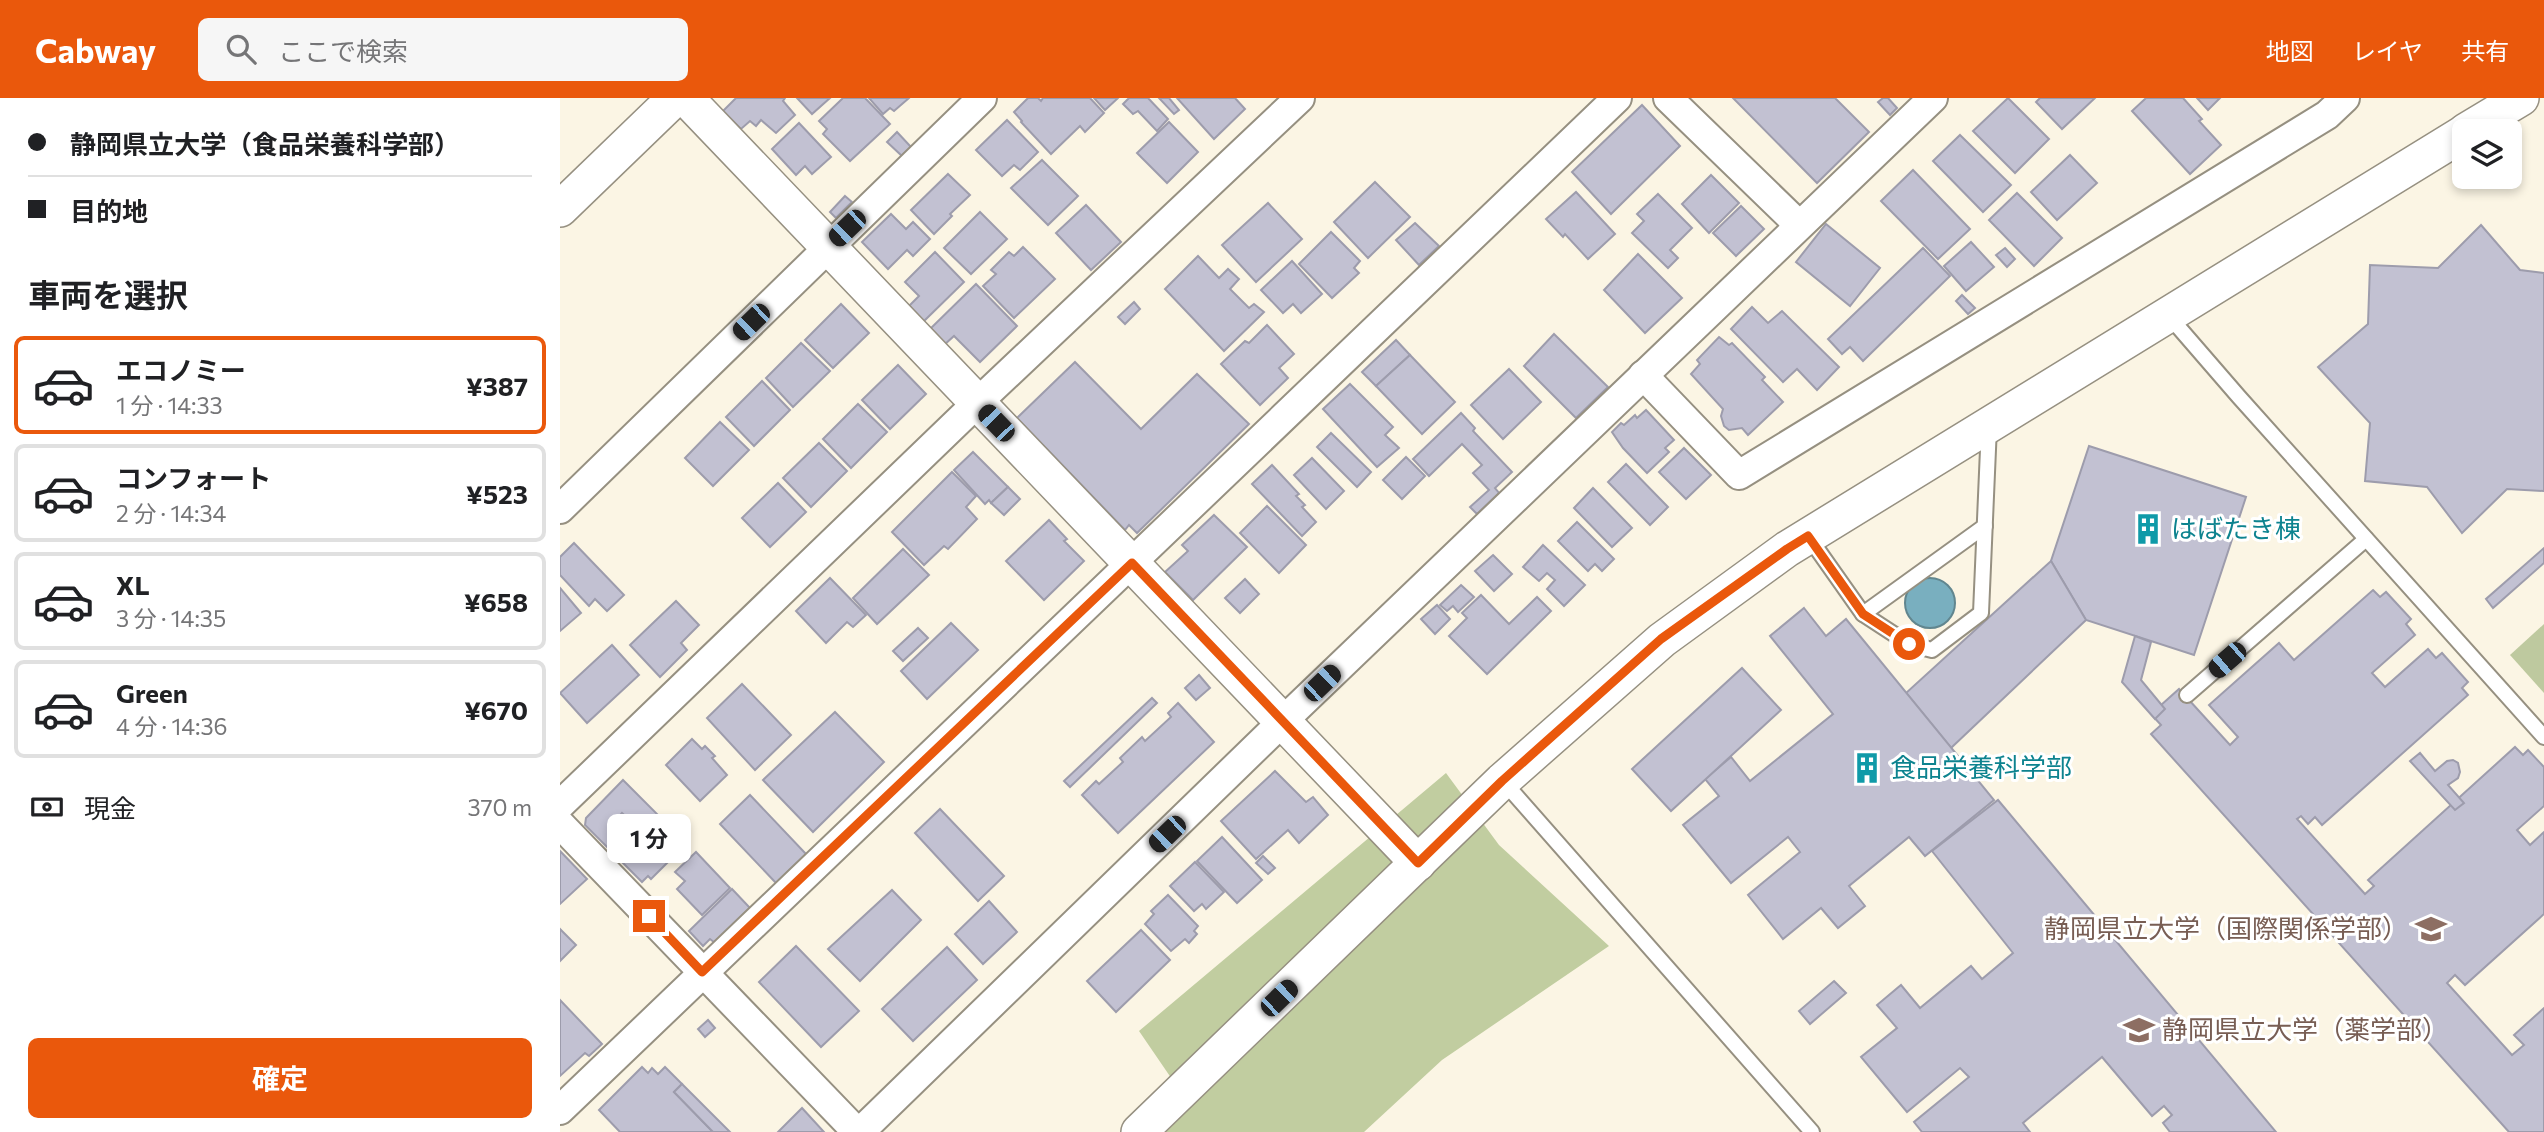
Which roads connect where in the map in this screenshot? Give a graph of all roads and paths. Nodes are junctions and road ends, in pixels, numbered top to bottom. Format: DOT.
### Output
graph roads {
  1 [pos="675,98"];
  2 [pos="686,98"];
  3 [pos="982,98"];
  4 [pos="1300,98"];
  5 [pos="1617,98"];
  6 [pos="1668,98"];
  7 [pos="1933,98"];
  8 [pos="2521,98"];
  9 [pos="2328,104"];
  10 [pos="2486,119"];
  11 [pos="2452,140"];
  12 [pos="560,209"];
  13 [pos="1799,225"];
  14 [pos="827,247"];
  15 [pos="2167,314"];
  16 [pos="1643,375"];
  17 [pos="977,403"];
  18 [pos="1989,425"];
  19 [pos="560,509"];
  20 [pos="1985,526"];
  21 [pos="1808,536"];
  22 [pos="2366,539"];
  23 [pos="1132,563"];
  24 [pos="1863,614"];
  25 [pos="2187,695"];
  26 [pos="1282,722"];
  27 [pos="2544,737"];
  28 [pos="1502,781"];
  29 [pos="560,804"];
  30 [pos="560,824"];
  31 [pos="1418,863"];
  32 [pos="702,972"];
  33 [pos="560,1110"];
  34 [pos="858,1132"];
  35 [pos="1139,1132"];
  36 [pos="1812,1132"];
  1 -- 12 [label="street"];
  2 -- 14 [label="street"];
  3 -- 14 [label="street"];
  4 -- 17 [label="street"];
  5 -- 23 [label="street"];
  6 -- 13 [label="street"];
  7 -- 13 [label="street"];
  8 -- 10 [label="street"];
  9 -- 16 [label="street"];
  11 -- 15 [label="street"];
  13 -- 16 [label="street"];
  14 -- 17 [label="street"];
  14 -- 19 [label="street"];
  15 -- 18 [label="street"];
  15 -- 22 [label="lane"];
  16 -- 26 [label="street"];
  17 -- 23 [label="street"];
  17 -- 29 [label="street"];
  18 -- 20 [label="lane"];
  18 -- 21 [label="street"];
  20 -- 24 [label="lane"];
  20 -- 24 [label="lane"];
  21 -- 24 [label="lane"];
  21 -- 28 [label="street"];
  22 -- 25 [label="lane"];
  22 -- 27 [label="lane"];
  23 -- 26 [label="street"];
  23 -- 32 [label="street"];
  26 -- 31 [label="street"];
  26 -- 34 [label="street"];
  28 -- 31 [label="street"];
  28 -- 36 [label="lane"];
  30 -- 32 [label="street"];
  31 -- 35 [label="street"];
  32 -- 33 [label="street"];
  32 -- 34 [label="street"];
}
